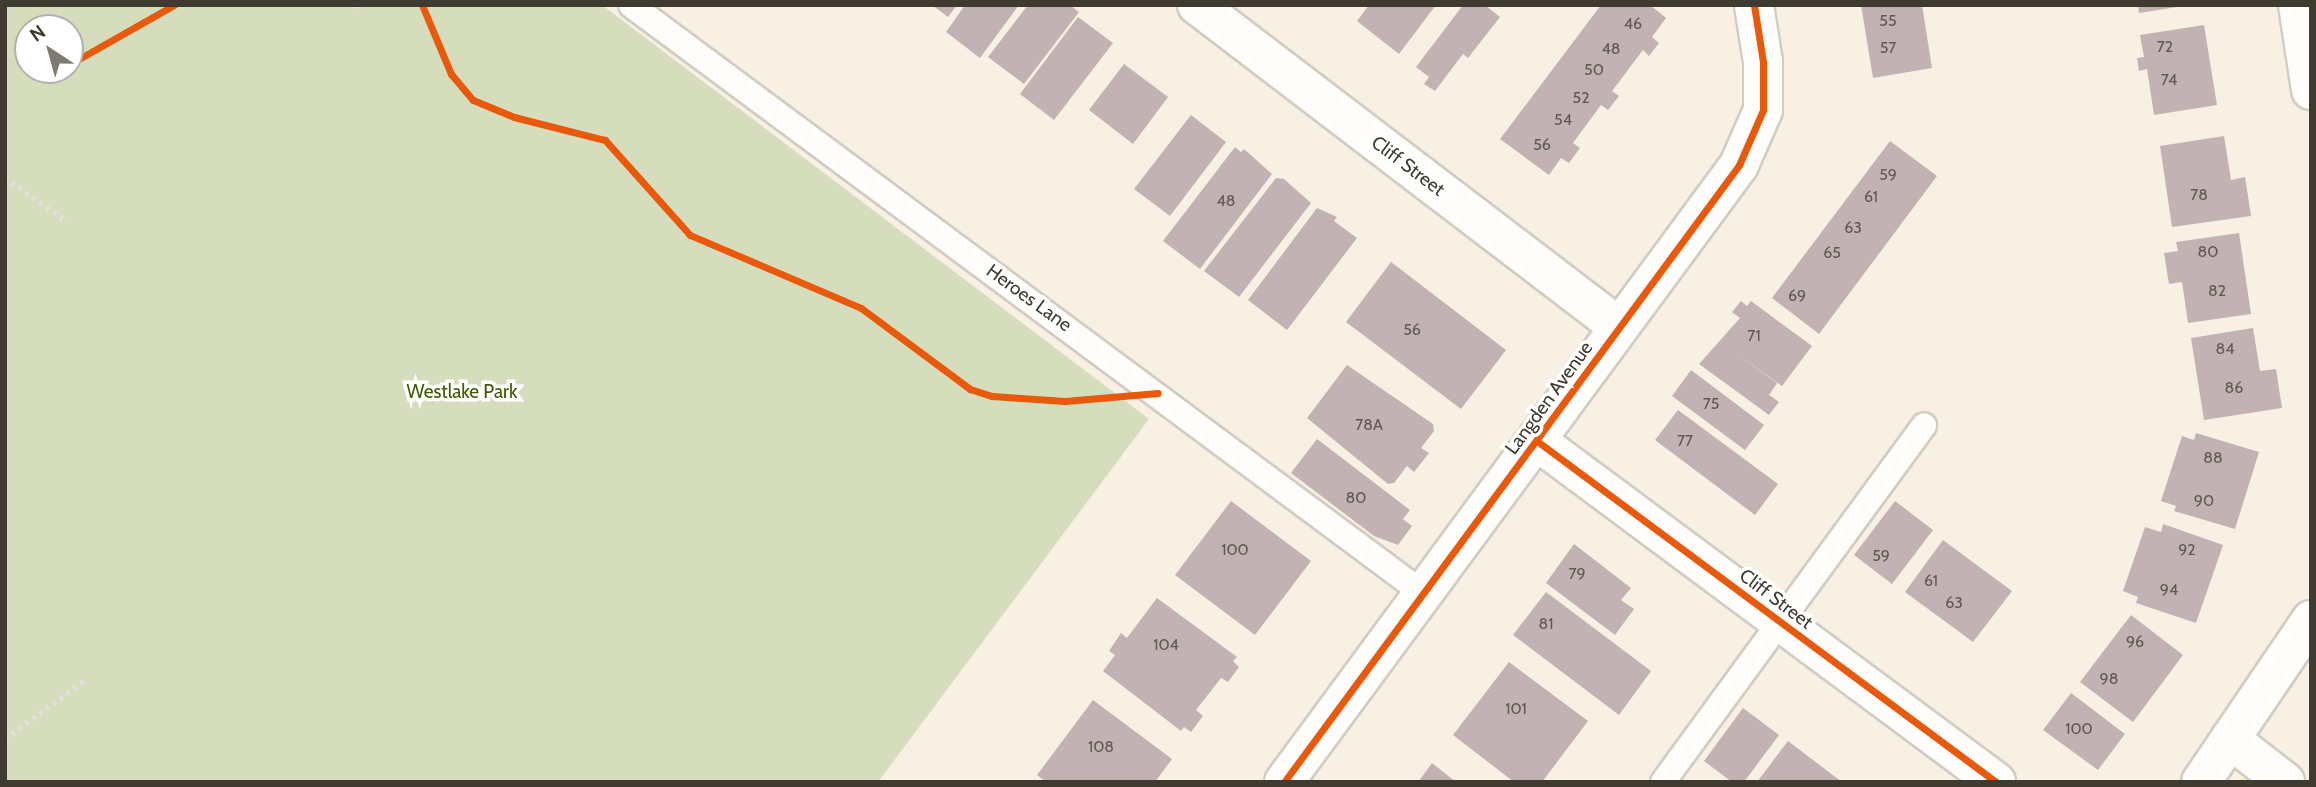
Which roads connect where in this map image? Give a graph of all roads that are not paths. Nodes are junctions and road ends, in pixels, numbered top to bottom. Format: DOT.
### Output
graph roads {
  1 [pos="631,5"];
  2 [pos="1197,5"];
  3 [pos="1754,5"];
  4 [pos="2298,5"];
  5 [pos="2311,90"];
  6 [pos="1619,327"];
  7 [pos="1924,425"];
  8 [pos="1537,441"];
  9 [pos="1424,594"];
  10 [pos="2311,620"];
  11 [pos="1781,622"];
  12 [pos="2230,740"];
  13 [pos="1284,782"];
  14 [pos="1663,782"];
  15 [pos="1996,782"];
  16 [pos="2201,782"];
  17 [pos="2285,782"];
  1 -- 9 [label="lane, Heroes Lane"];
  2 -- 6 [label="street, Cliff Street"];
  3 -- 6 [label="street, Langden Avenue"];
  4 -- 5 [label="street"];
  6 -- 8 [label="street, Langden Avenue"];
  7 -- 11 [label="lane"];
  8 -- 9 [label="street, Langden Avenue"];
  8 -- 11 [label="street, Cliff Street"];
  9 -- 13 [label="street, Langden Avenue"];
  10 -- 12 [label="street"];
  11 -- 14 [label="lane"];
  11 -- 15 [label="street, Cliff Street"];
  12 -- 16 [label="street"];
  12 -- 17 [label="street"];
}
